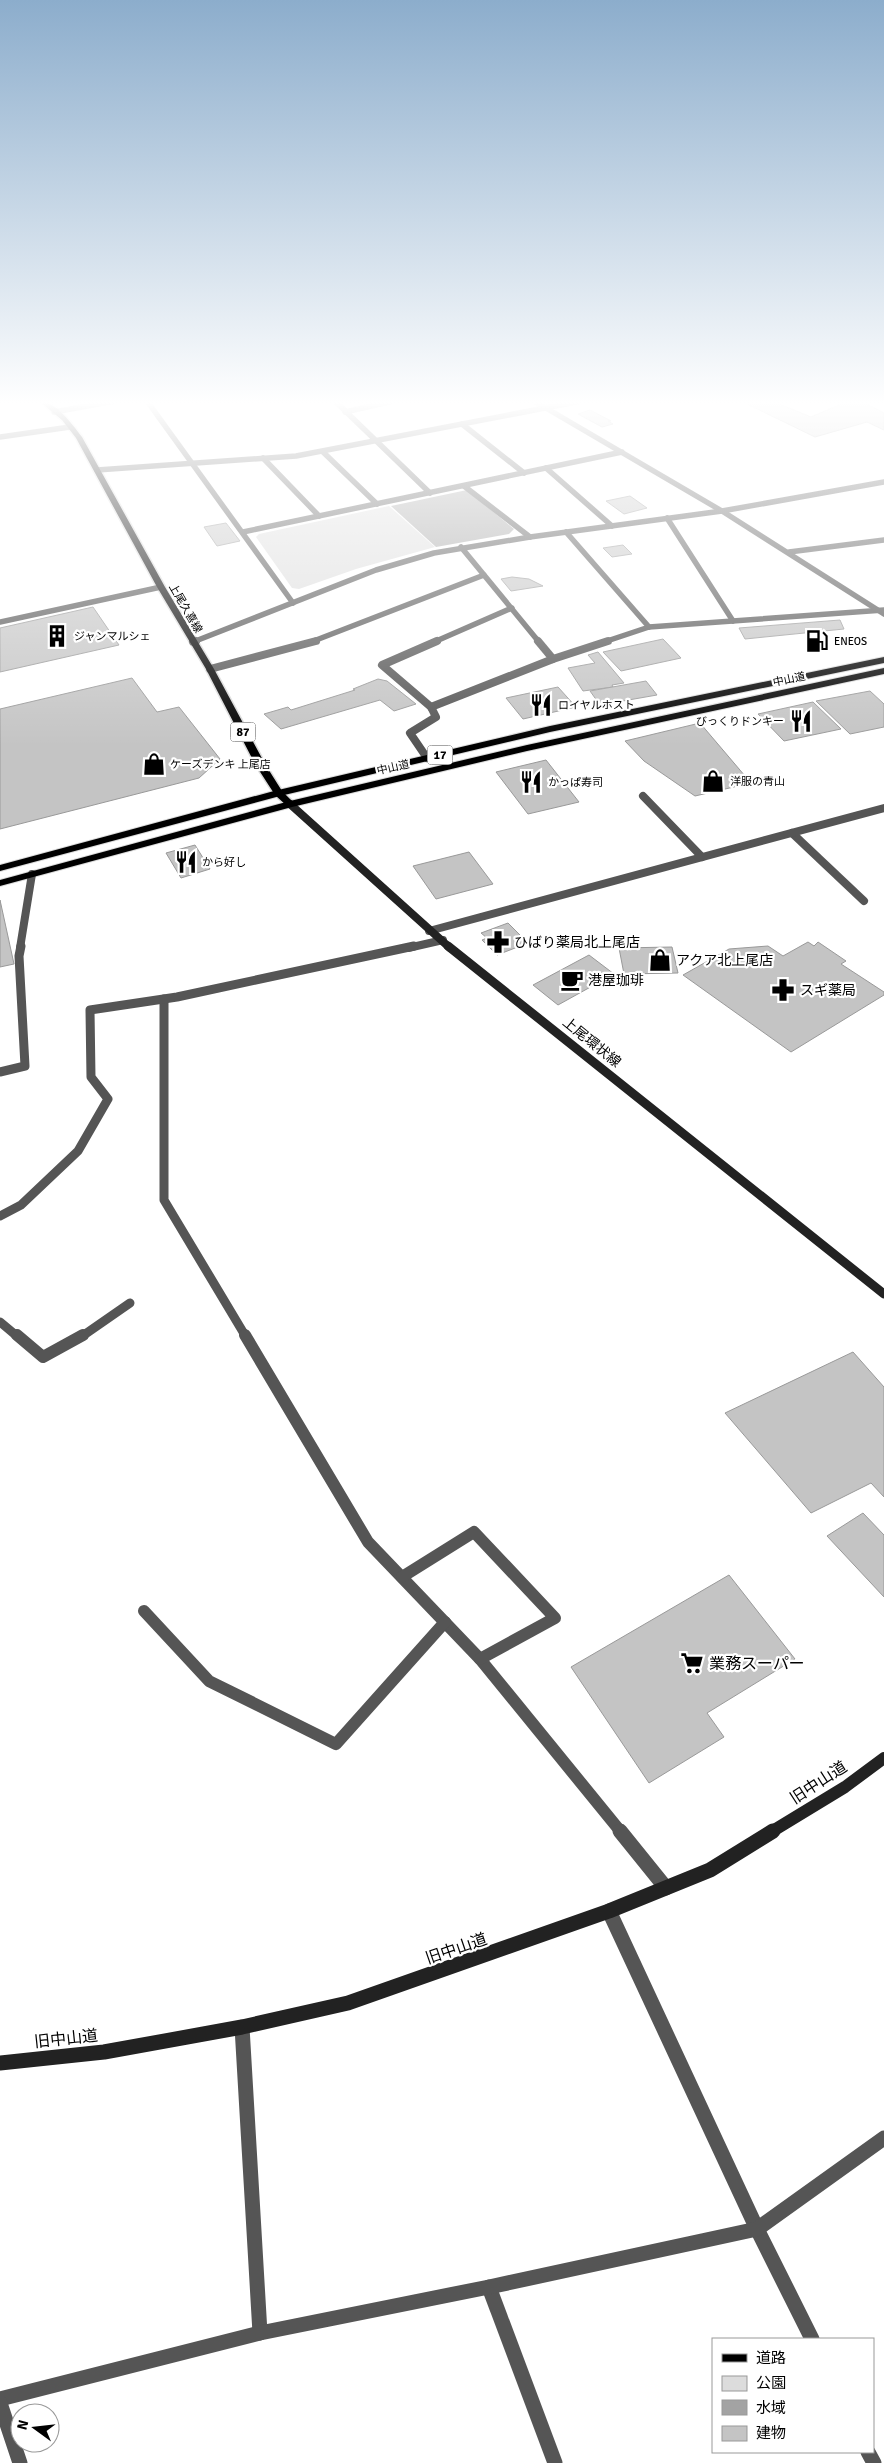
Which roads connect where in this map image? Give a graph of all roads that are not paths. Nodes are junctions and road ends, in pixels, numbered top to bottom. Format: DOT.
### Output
graph roads {
  1 [pos="122,516"];
  2 [pos="231,516"];
  3 [pos="319,516"];
  4 [pos="503,516"];
  5 [pos="601,516"];
  6 [pos="684,516"];
  7 [pos="730,516"];
  8 [pos="668,518"];
  9 [pos="612,526"];
  10 [pos="243,532"];
  11 [pos="566,532"];
  12 [pos="530,537"];
  13 [pos="884,540"];
  14 [pos="462,547"];
  15 [pos="790,552"];
  16 [pos="484,575"];
  17 [pos="161,587"];
  18 [pos="293,603"];
  19 [pos="512,608"];
  20 [pos="883,612"];
  21 [pos="733,621"];
  22 [pos="0,622"];
  23 [pos="649,627"];
  24 [pos="194,644"];
  25 [pos="554,659"];
  26 [pos="884,660"];
  27 [pos="210,669"];
  28 [pos="884,671"];
  29 [pos="431,707"];
  30 [pos="427,758"];
  31 [pos="278,793"];
  32 [pos="643,796"];
  33 [pos="290,804"];
  34 [pos="884,808"];
  35 [pos="792,833"];
  36 [pos="702,857"];
  37 [pos="0,868"];
  38 [pos="32,874"];
  39 [pos="0,883"];
  40 [pos="864,900"];
  41 [pos="429,931"];
  42 [pos="443,940"];
  43 [pos="164,999"];
  44 [pos="0,1072"];
  45 [pos="0,1216"];
  46 [pos="884,1294"];
  47 [pos="130,1303"];
  48 [pos="0,1322"];
  49 [pos="402,1576"];
  50 [pos="144,1611"];
  51 [pos="445,1622"];
  52 [pos="480,1659"];
  53 [pos="884,1758"];
  54 [pos="666,1888"];
  55 [pos="609,1911"];
  56 [pos="242,2027"];
  57 [pos="0,2063"];
  58 [pos="884,2138"];
  59 [pos="757,2229"];
  60 [pos="490,2287"];
  61 [pos="260,2333"];
  62 [pos="812,2338"];
  63 [pos="0,2401"];
  64 [pos="20,2463"];
  65 [pos="555,2463"];
  1 -- 17 [label="main road, 上尾久喜線 / 87"];
  2 -- 10 [label="street"];
  3 -- 10 [label="street"];
  4 -- 12 [label="street"];
  5 -- 9 [label="street"];
  6 -- 8 [label="street"];
  7 -- 15 [label="street"];
  8 -- 9 [label="street"];
  8 -- 21 [label="street"];
  9 -- 11 [label="street"];
  10 -- 18 [label="street"];
  11 -- 12 [label="street"];
  11 -- 23 [label="street"];
  12 -- 14 [label="street"];
  13 -- 15 [label="street"];
  14 -- 16 [label="street"];
  14 -- 18 [label="street"];
  15 -- 20 [label="street"];
  16 -- 19 [label="street"];
  16 -- 27 [label="street"];
  17 -- 22 [label="street"];
  17 -- 24 [label="main road, 上尾久喜線 / 87"];
  18 -- 24 [label="street"];
  19 -- 25 [label="street"];
  19 -- 29 [label="street"];
  20 -- 21 [label="street"];
  21 -- 23 [label="street"];
  23 -- 25 [label="street"];
  24 -- 27 [label="main road, 上尾久喜線 / 87"];
  25 -- 29 [label="street"];
  26 -- 30 [label="highway, 中山道 / 17"];
  27 -- 31 [label="main road, 上尾久喜線 / 87"];
  28 -- 33 [label="highway, 中山道 / 17"];
  29 -- 30 [label="street"];
  30 -- 31 [label="highway, 中山道 / 17"];
  31 -- 33 [label="main road, 上尾久喜線 / 87"];
  31 -- 37 [label="highway, 中山道 / 17"];
  32 -- 36 [label="street"];
  33 -- 38 [label="highway, 中山道 / 17"];
  33 -- 41 [label="main road, 上尾環状線"];
  34 -- 35 [label="street"];
  35 -- 36 [label="street"];
  35 -- 40 [label="street"];
  36 -- 41 [label="street"];
  38 -- 39 [label="highway, 中山道 / 17"];
  38 -- 44 [label="street"];
  41 -- 42 [label="main road, 上尾環状線"];
  42 -- 43 [label="street"];
  42 -- 46 [label="main road, 上尾環状線"];
  43 -- 45 [label="street"];
  43 -- 49 [label="street"];
  47 -- 48 [label="street"];
  49 -- 51 [label="street"];
  49 -- 52 [label="street"];
  50 -- 51 [label="street"];
  51 -- 52 [label="street"];
  52 -- 54 [label="street"];
  53 -- 54 [label="main road, 旧中山道"];
  54 -- 55 [label="main road, 旧中山道"];
  55 -- 56 [label="main road, 旧中山道"];
  55 -- 59 [label="street"];
  56 -- 57 [label="main road, 旧中山道"];
  56 -- 61 [label="street"];
  58 -- 59 [label="street"];
  59 -- 60 [label="street"];
  59 -- 62 [label="street"];
  60 -- 61 [label="street"];
  60 -- 65 [label="street"];
  61 -- 63 [label="street"];
  63 -- 64 [label="street"];
}
